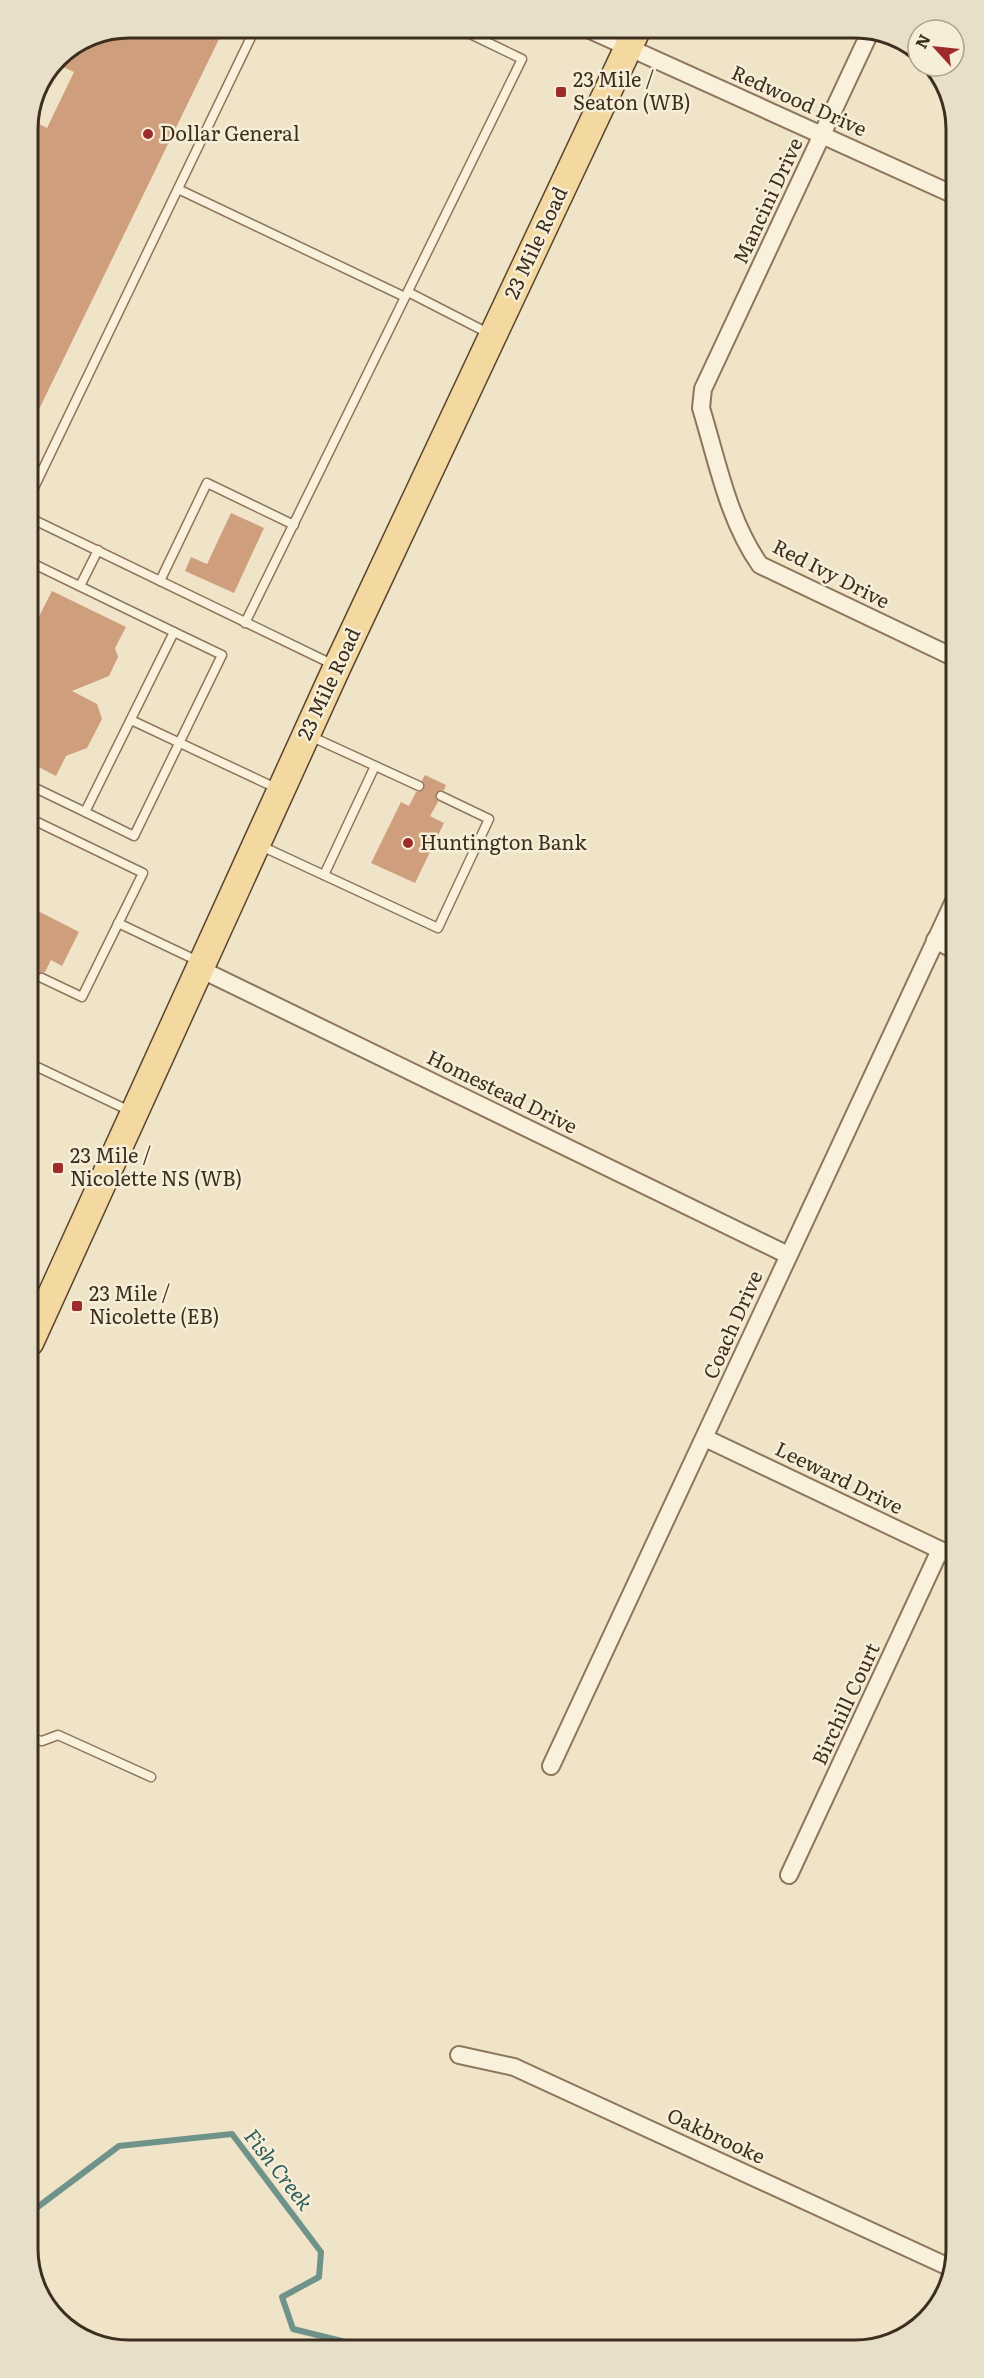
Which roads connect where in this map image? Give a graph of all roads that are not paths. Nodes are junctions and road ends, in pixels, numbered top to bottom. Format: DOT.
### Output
graph roads {
  1 [pos="250,37"];
  2 [pos="477,37"];
  3 [pos="867,38"];
  4 [pos="633,39"];
  5 [pos="823,134"];
  6 [pos="178,189"];
  7 [pos="946,191"];
  8 [pos="406,295"];
  9 [pos="492,335"];
  10 [pos="703,389"];
  11 [pos="38,480"];
  12 [pos="38,522"];
  13 [pos="294,525"];
  14 [pos="98,550"];
  15 [pos="38,566"];
  16 [pos="159,581"];
  17 [pos="80,586"];
  18 [pos="245,623"];
  19 [pos="174,632"];
  20 [pos="946,654"];
  21 [pos="337,667"];
  22 [pos="131,720"];
  23 [pos="306,734"];
  24 [pos="179,742"];
  25 [pos="375,766"];
  26 [pos="419,786"];
  27 [pos="38,789"];
  28 [pos="281,790"];
  29 [pos="441,796"];
  30 [pos="85,812"];
  31 [pos="38,822"];
  32 [pos="256,844"];
  33 [pos="324,875"];
  34 [pos="946,917"];
  35 [pos="118,923"];
  36 [pos="935,940"];
  37 [pos="946,946"];
  38 [pos="199,965"];
  39 [pos="42,978"];
  40 [pos="38,1067"];
  41 [pos="133,1112"];
  42 [pos="788,1255"];
  43 [pos="37,1320"];
  44 [pos="705,1438"];
  45 [pos="946,1552"];
  46 [pos="946,1557"];
  47 [pos="37,1740"];
  48 [pos="551,1766"];
  49 [pos="151,1777"];
  50 [pos="789,1875"];
  51 [pos="459,2055"];
  52 [pos="945,2265"];
  1 -- 6 [label="lane"];
  2 -- 8 [label="lane"];
  3 -- 5 [label="street, Mancini Drive"];
  4 -- 5 [label="street, Redwood Drive"];
  4 -- 9 [label="main road, 23 Mile Road"];
  5 -- 7 [label="street, Redwood Drive"];
  5 -- 10 [label="street, Mancini Drive"];
  6 -- 8 [label="lane"];
  6 -- 11 [label="lane"];
  8 -- 9 [label="lane"];
  8 -- 13 [label="lane"];
  9 -- 21 [label="main road, 23 Mile Road"];
  10 -- 20 [label="street, Red Ivy Drive"];
  12 -- 14 [label="lane"];
  13 -- 16 [label="lane"];
  13 -- 18 [label="lane"];
  14 -- 16 [label="lane"];
  14 -- 17 [label="lane"];
  15 -- 17 [label="lane"];
  16 -- 18 [label="lane"];
  17 -- 19 [label="lane"];
  18 -- 21 [label="lane"];
  19 -- 22 [label="lane"];
  19 -- 24 [label="lane"];
  21 -- 23 [label="main road, 23 Mile Road"];
  22 -- 24 [label="lane"];
  22 -- 30 [label="lane"];
  23 -- 25 [label="lane"];
  23 -- 28 [label="main road, 23 Mile Road"];
  24 -- 28 [label="lane"];
  24 -- 30 [label="lane"];
  25 -- 26 [label="lane"];
  25 -- 33 [label="lane"];
  27 -- 30 [label="lane"];
  28 -- 32 [label="main road, 23 Mile Road"];
  29 -- 33 [label="lane"];
  31 -- 35 [label="lane"];
  32 -- 33 [label="lane"];
  32 -- 38 [label="main road, 23 Mile Road"];
  34 -- 36 [label="street, Coach Drive"];
  35 -- 38 [label="lane"];
  35 -- 39 [label="lane"];
  36 -- 37 [label="street"];
  36 -- 42 [label="street, Coach Drive"];
  38 -- 41 [label="main road, 23 Mile Road"];
  38 -- 42 [label="street, Homestead Drive"];
  40 -- 41 [label="lane"];
  41 -- 43 [label="main road, 23 Mile Road"];
  42 -- 44 [label="street, Coach Drive"];
  44 -- 45 [label="street, Leeward Drive"];
  44 -- 48 [label="street, Coach Drive"];
  46 -- 50 [label="street, Birchill Court"];
  47 -- 49 [label="lane"];
  51 -- 52 [label="street, Oakbrooke"];
}
